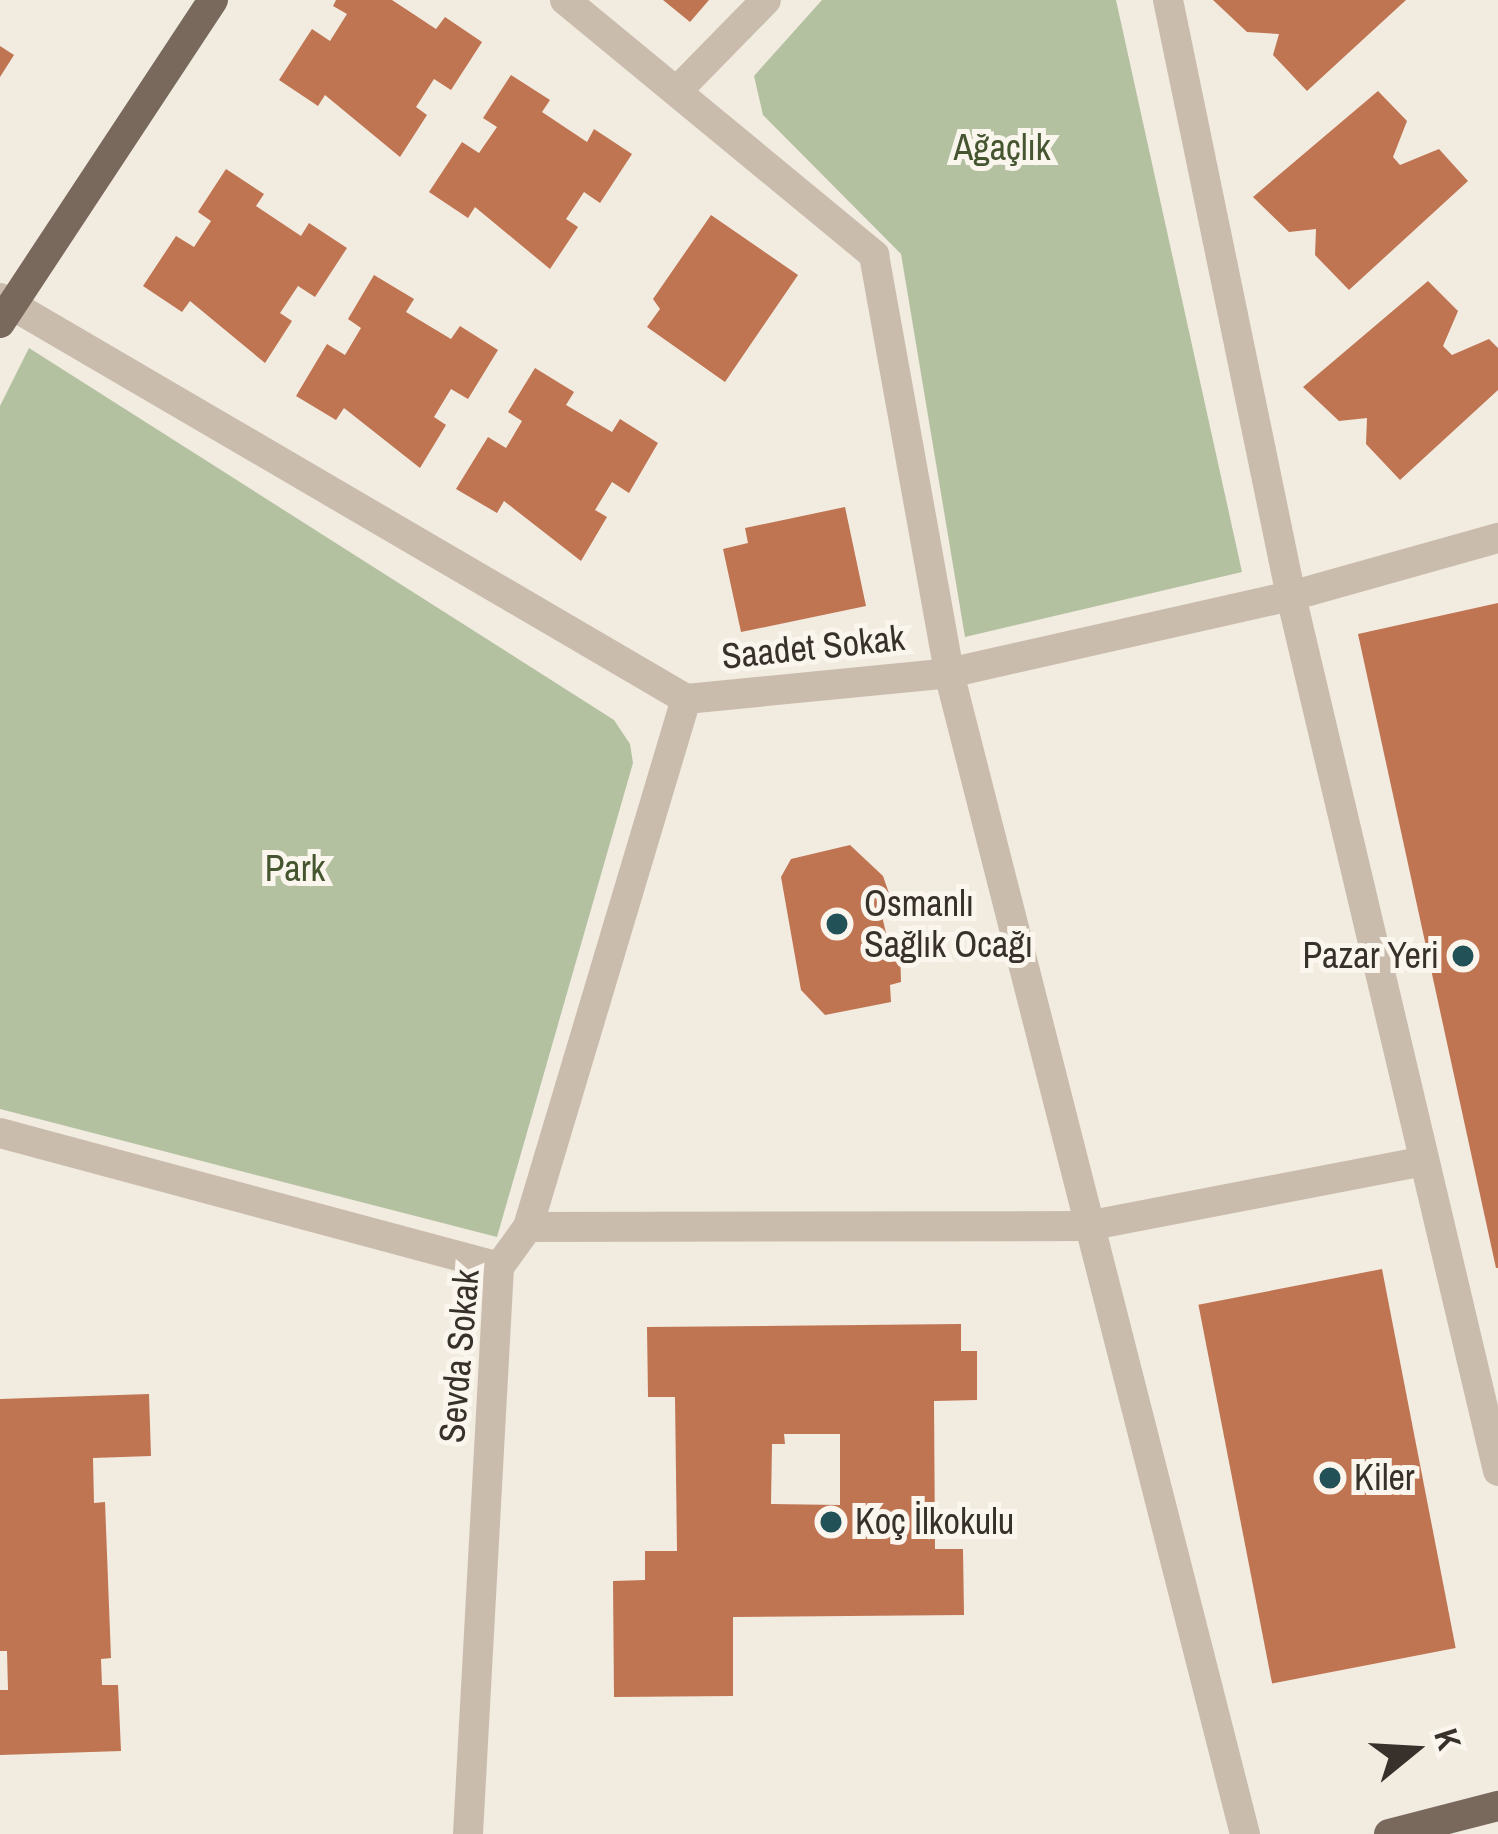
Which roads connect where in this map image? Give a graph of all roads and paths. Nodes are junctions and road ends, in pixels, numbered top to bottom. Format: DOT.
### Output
graph roads {
  1 [pos="213,0"];
  2 [pos="565,0"];
  3 [pos="766,0"];
  4 [pos="1168,0"];
  5 [pos="677,91"];
  6 [pos="3,308"];
  7 [pos="1498,538"];
  8 [pos="1291,596"];
  9 [pos="949,673"];
  10 [pos="686,699"];
  11 [pos="0,1132"];
  12 [pos="1424,1161"];
  13 [pos="1087,1226"];
  14 [pos="528,1227"];
  15 [pos="499,1267"];
  16 [pos="1498,1471"];
  17 [pos="1498,1806"];
  18 [pos="468,1834"];
  19 [pos="1245,1834"];
  20 [pos="1390,1834"];
  1 -- 6 [label="main road"];
  2 -- 5 [label="street"];
  3 -- 5 [label="street"];
  4 -- 8 [label="street"];
  5 -- 9 [label="street"];
  6 -- 10 [label="street, Saadet Sokak"];
  7 -- 8 [label="street, Saadet Sokak"];
  8 -- 9 [label="street, Saadet Sokak"];
  8 -- 12 [label="street"];
  9 -- 10 [label="street, Saadet Sokak"];
  9 -- 13 [label="street"];
  10 -- 14 [label="street, Sevda Sokak"];
  11 -- 15 [label="street"];
  12 -- 13 [label="street"];
  12 -- 16 [label="street"];
  13 -- 14 [label="street"];
  13 -- 19 [label="street"];
  14 -- 15 [label="street, Sevda Sokak"];
  15 -- 18 [label="street, Sevda Sokak"];
  17 -- 20 [label="main road"];
}
